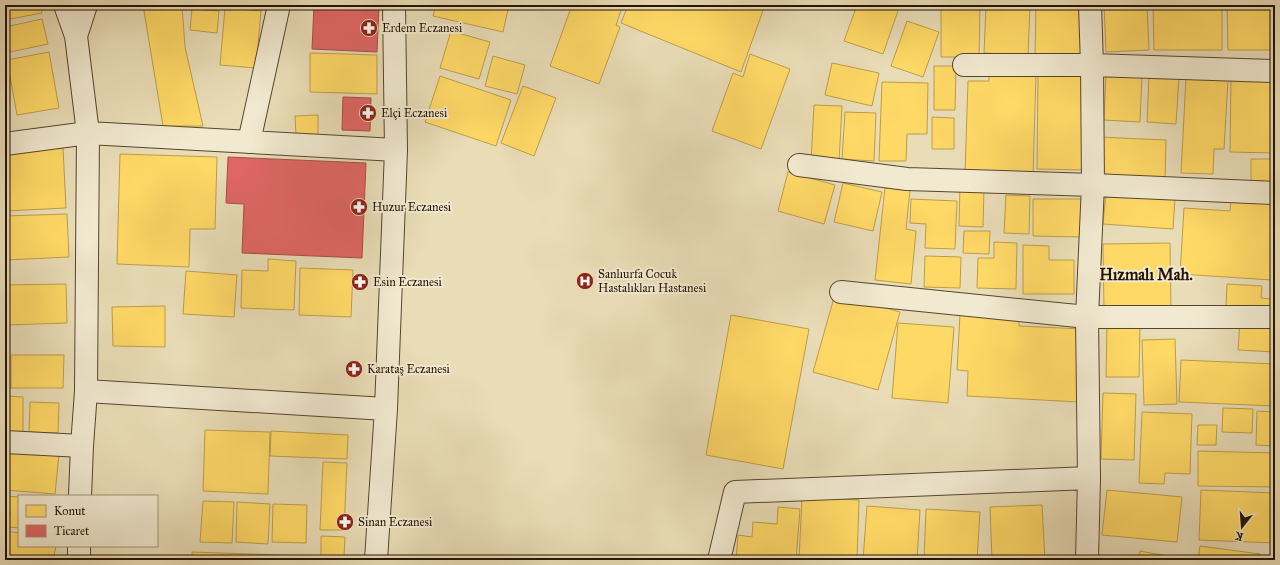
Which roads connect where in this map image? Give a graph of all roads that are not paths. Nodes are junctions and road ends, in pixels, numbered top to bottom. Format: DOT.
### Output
graph roads {
  1 [pos="65,5"];
  2 [pos="86,5"];
  3 [pos="279,5"];
  4 [pos="394,5"];
  5 [pos="1090,5"];
  6 [pos="76,36"];
  7 [pos="964,65"];
  8 [pos="1092,65"];
  9 [pos="1275,71"];
  10 [pos="88,133"];
  11 [pos="249,142"];
  12 [pos="5,144"];
  13 [pos="396,150"];
  14 [pos="799,165"];
  15 [pos="1093,185"];
  16 [pos="1275,193"];
  17 [pos="841,292"];
  18 [pos="1087,317"];
  19 [pos="1275,317"];
  20 [pos="86,391"];
  21 [pos="386,409"];
  22 [pos="5,442"];
  23 [pos="82,446"];
  24 [pos="1089,478"];
  25 [pos="80,495"];
  26 [pos="79,547"];
  27 [pos="79,560"];
  28 [pos="376,560"];
  29 [pos="719,560"];
  30 [pos="1087,560"];
  1 -- 6 [label="street"];
  2 -- 6 [label="street"];
  3 -- 11 [label="street"];
  4 -- 13 [label="street"];
  5 -- 8 [label="street"];
  6 -- 10 [label="street"];
  7 -- 8 [label="street"];
  8 -- 9 [label="street"];
  8 -- 15 [label="street"];
  10 -- 11 [label="street"];
  10 -- 12 [label="street"];
  10 -- 20 [label="street"];
  11 -- 13 [label="street"];
  13 -- 21 [label="street"];
  14 -- 15 [label="street"];
  15 -- 16 [label="street"];
  15 -- 18 [label="street"];
  17 -- 18 [label="street"];
  18 -- 19 [label="street"];
  18 -- 24 [label="street"];
  20 -- 21 [label="street"];
  20 -- 23 [label="street"];
  21 -- 28 [label="street"];
  22 -- 23 [label="street"];
  23 -- 25 [label="street"];
  24 -- 29 [label="street"];
  24 -- 30 [label="street"];
  26 -- 27 [label="street"];
}
